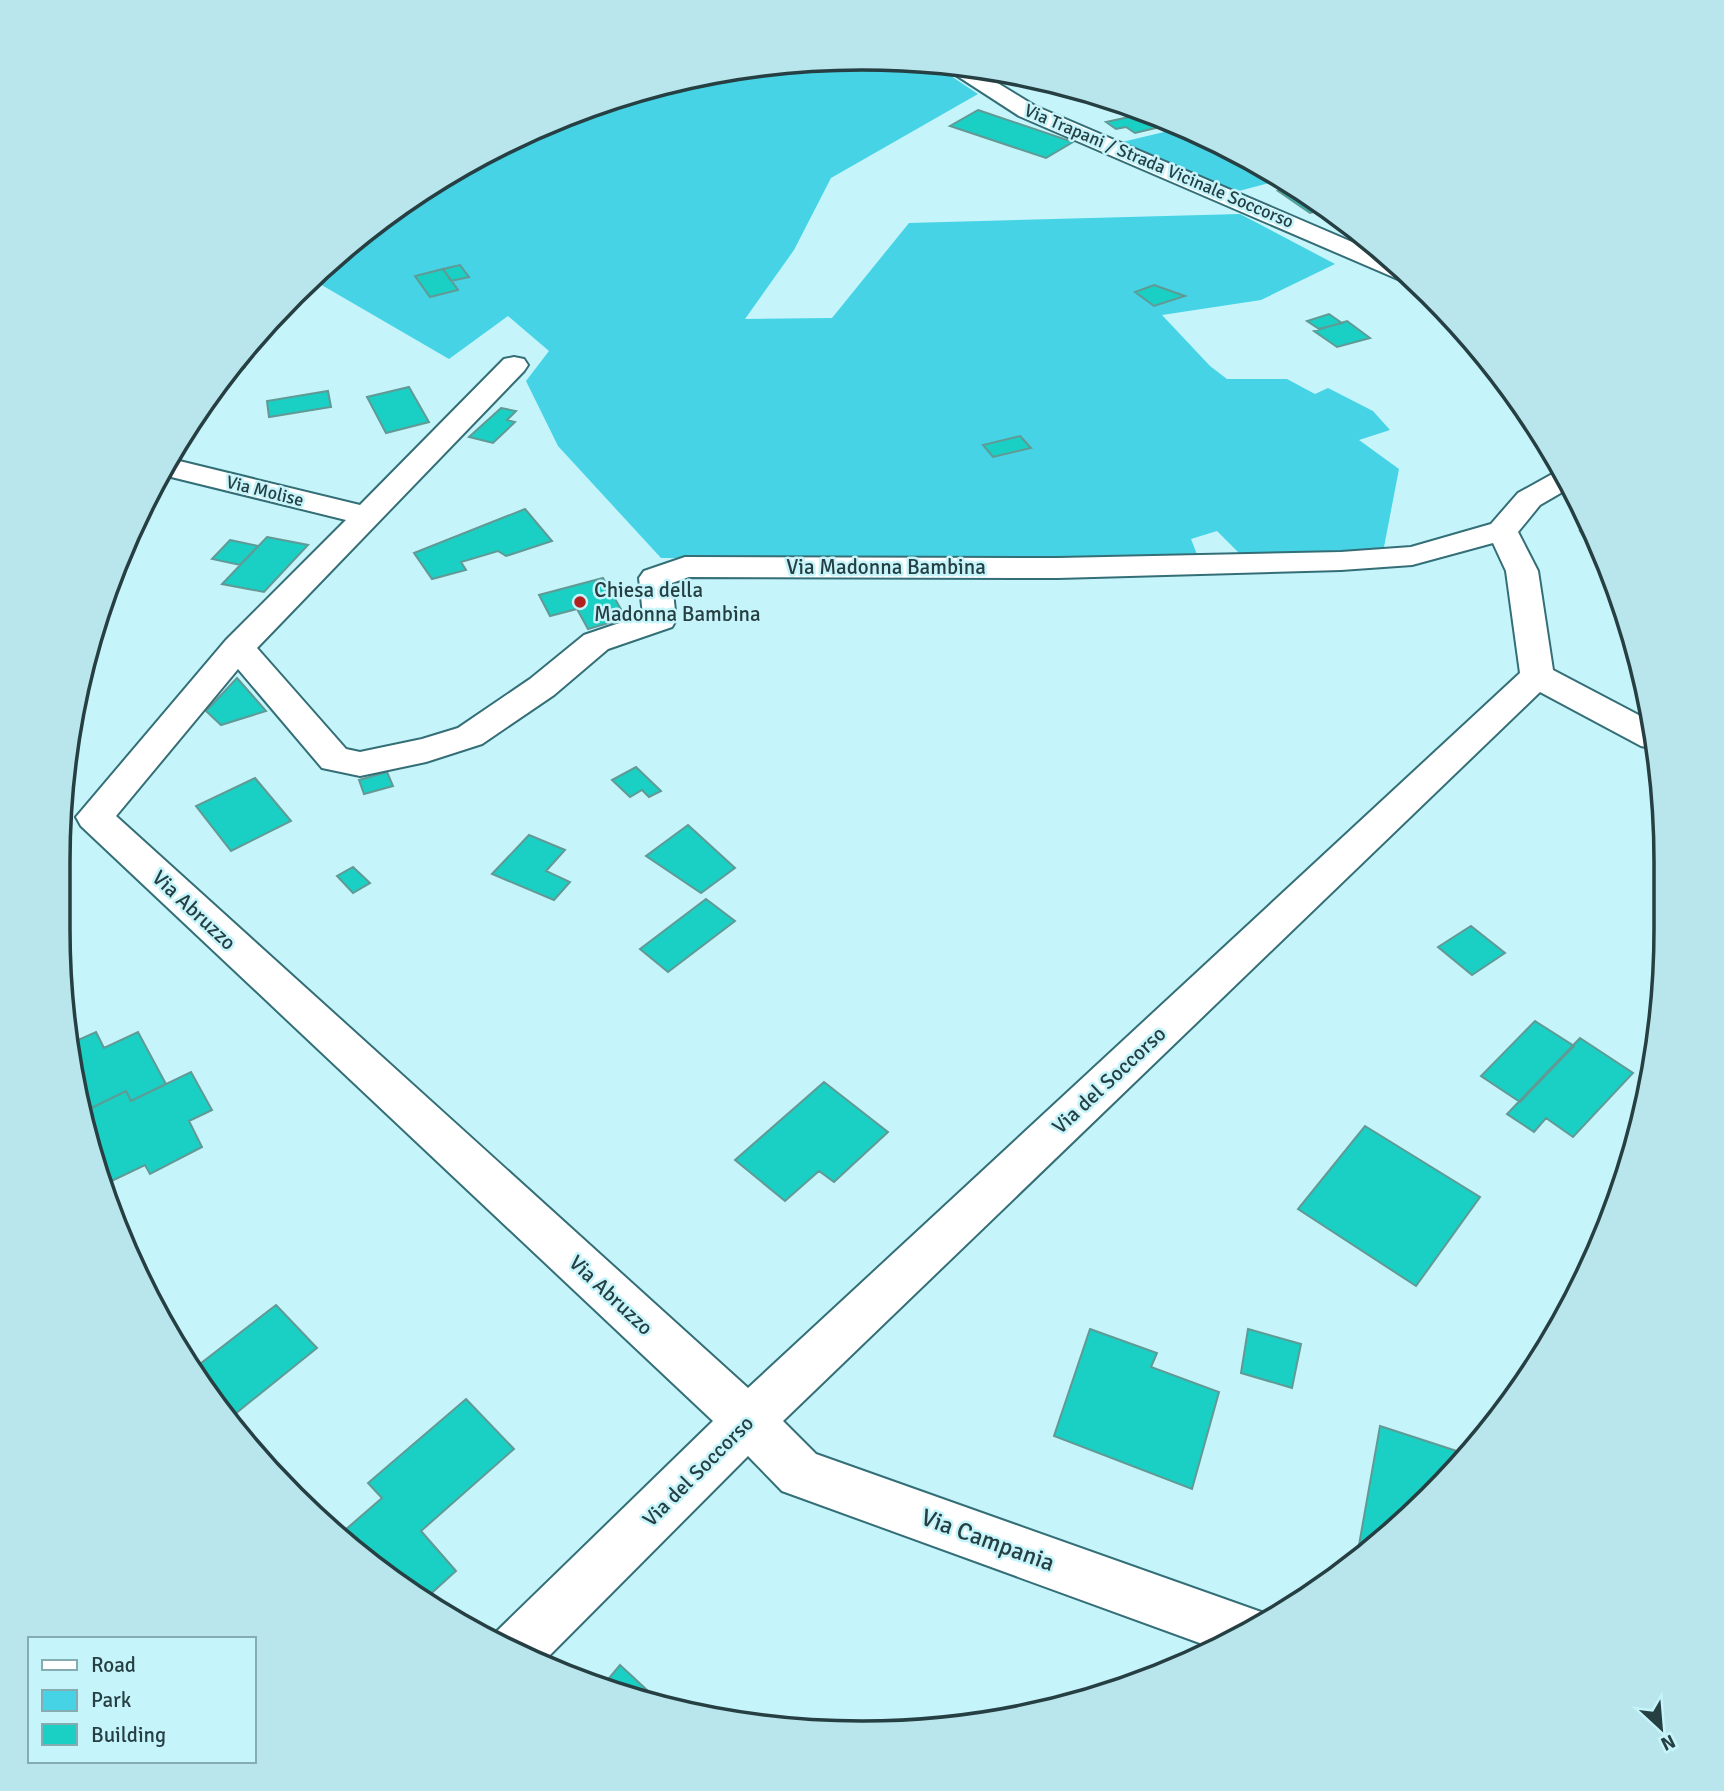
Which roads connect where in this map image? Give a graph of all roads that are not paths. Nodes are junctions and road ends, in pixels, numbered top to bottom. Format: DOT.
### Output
graph roads {
  1 [pos="975,79"];
  2 [pos="1377,261"];
  3 [pos="514,365"];
  4 [pos="175,469"];
  5 [pos="1557,483"];
  6 [pos="368,516"];
  7 [pos="1502,531"];
  8 [pos="238,648"];
  9 [pos="1537,676"];
  10 [pos="1643,733"];
  11 [pos="748,1421"];
  12 [pos="1233,1628"];
  13 [pos="522,1644"];
  1 -- 2 [label="street, Via Trapani / Strada Vicinale Soccorso"];
  3 -- 6 [label="street, Via Abruzzo"];
  4 -- 6 [label="street, Via Molise"];
  5 -- 7 [label="street"];
  6 -- 8 [label="street, Via Abruzzo"];
  7 -- 8 [label="street, Via Madonna Bambina"];
  7 -- 9 [label="street"];
  8 -- 11 [label="street, Via Abruzzo"];
  9 -- 10 [label="street"];
  9 -- 11 [label="street, Via del Soccorso"];
  11 -- 12 [label="street, Via Campania"];
  11 -- 13 [label="street, Via del Soccorso"];
}
